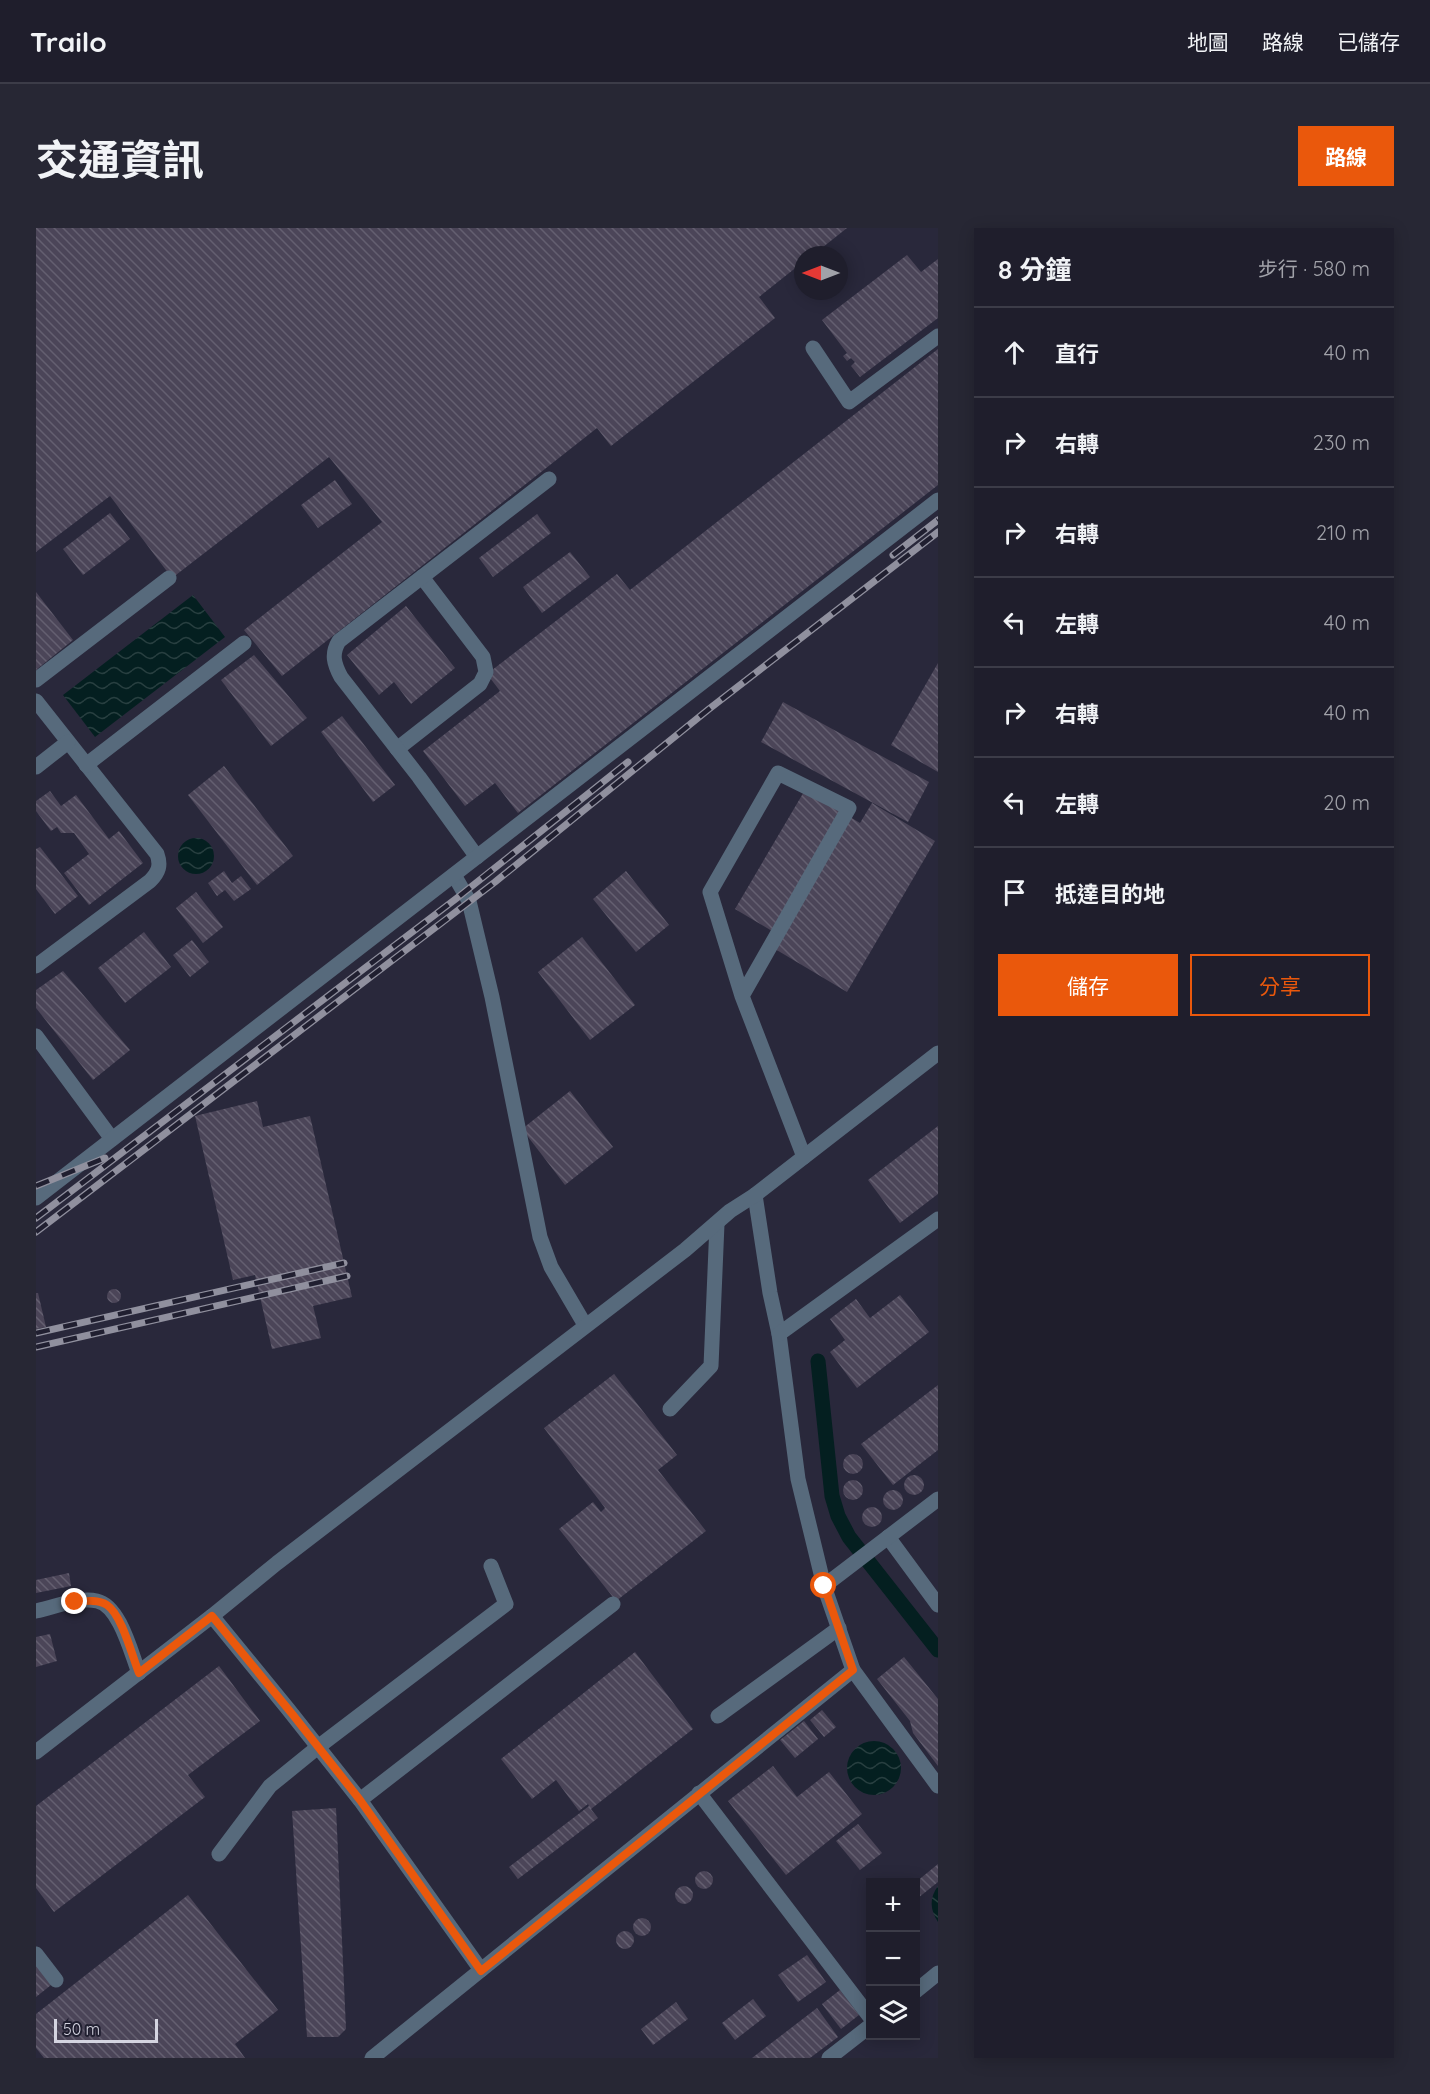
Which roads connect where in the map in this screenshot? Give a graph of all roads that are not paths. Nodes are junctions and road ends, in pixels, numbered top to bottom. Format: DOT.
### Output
graph roads {
  1 [pos="938,336"];
  2 [pos="813,348"];
  3 [pos="549,479"];
  4 [pos="938,500"];
  5 [pos="422,577"];
  6 [pos="169,578"];
  7 [pos="244,643"];
  8 [pos="36,680"];
  9 [pos="36,701"];
  10 [pos="68,742"];
  11 [pos="397,749"];
  12 [pos="86,765"];
  13 [pos="36,767"];
  14 [pos="477,857"];
  15 [pos="454,875"];
  16 [pos="36,966"];
  17 [pos="741,996"];
  18 [pos="36,1036"];
  19 [pos="938,1053"];
  20 [pos="112,1139"];
  21 [pos="804,1157"];
  22 [pos="755,1195"];
  23 [pos="36,1198"];
  24 [pos="938,1219"];
  25 [pos="717,1224"];
  26 [pos="585,1325"];
  27 [pos="779,1334"];
  28 [pos="670,1409"];
  29 [pos="938,1499"];
  30 [pos="888,1538"];
  31 [pos="491,1566"];
  32 [pos="824,1586"];
  33 [pos="613,1604"];
  34 [pos="938,1605"];
  35 [pos="36,1611"];
  36 [pos="212,1616"];
  37 [pos="838,1629"];
  38 [pos="853,1670"];
  39 [pos="139,1673"];
  40 [pos="718,1716"];
  41 [pos="318,1747"];
  42 [pos="36,1752"];
  43 [pos="938,1786"];
  44 [pos="699,1793"];
  45 [pos="360,1800"];
  46 [pos="219,1854"];
  47 [pos="36,1954"];
  48 [pos="481,1971"];
  49 [pos="938,1973"];
  50 [pos="56,1980"];
  51 [pos="920,1987"];
  52 [pos="866,2012"];
  53 [pos="866,2029"];
  54 [pos="372,2058"];
  55 [pos="829,2058"];
  1 -- 2 [label="lane"];
  3 -- 5 [label="lane"];
  4 -- 14 [label="lane"];
  5 -- 11 [label="lane"];
  5 -- 11 [label="lane"];
  6 -- 8 [label="lane"];
  7 -- 12 [label="lane"];
  9 -- 10 [label="lane"];
  10 -- 12 [label="lane"];
  10 -- 13 [label="lane"];
  11 -- 14 [label="lane"];
  12 -- 16 [label="lane"];
  14 -- 15 [label="lane"];
  15 -- 20 [label="lane"];
  15 -- 26 [label="lane"];
  17 -- 17 [label="lane"];
  17 -- 21 [label="lane"];
  18 -- 20 [label="lane"];
  19 -- 21 [label="lane"];
  20 -- 23 [label="lane"];
  21 -- 22 [label="lane"];
  22 -- 25 [label="lane"];
  22 -- 27 [label="lane"];
  24 -- 27 [label="lane"];
  25 -- 26 [label="lane"];
  25 -- 28 [label="lane"];
  26 -- 36 [label="lane"];
  27 -- 32 [label="lane"];
  29 -- 30 [label="lane"];
  30 -- 32 [label="lane"];
  30 -- 34 [label="lane"];
  31 -- 41 [label="lane"];
  32 -- 37 [label="lane"];
  33 -- 45 [label="lane"];
  35 -- 39 [label="lane"];
  36 -- 39 [label="lane"];
  36 -- 41 [label="lane"];
  37 -- 38 [label="lane"];
  37 -- 40 [label="lane"];
  38 -- 43 [label="lane"];
  38 -- 44 [label="lane"];
  39 -- 42 [label="lane"];
  41 -- 45 [label="lane"];
  41 -- 46 [label="lane"];
  44 -- 48 [label="lane"];
  44 -- 52 [label="lane"];
  45 -- 48 [label="lane"];
  47 -- 50 [label="lane"];
  48 -- 54 [label="lane"];
  49 -- 51 [label="lane"];
  53 -- 55 [label="lane"];
}
